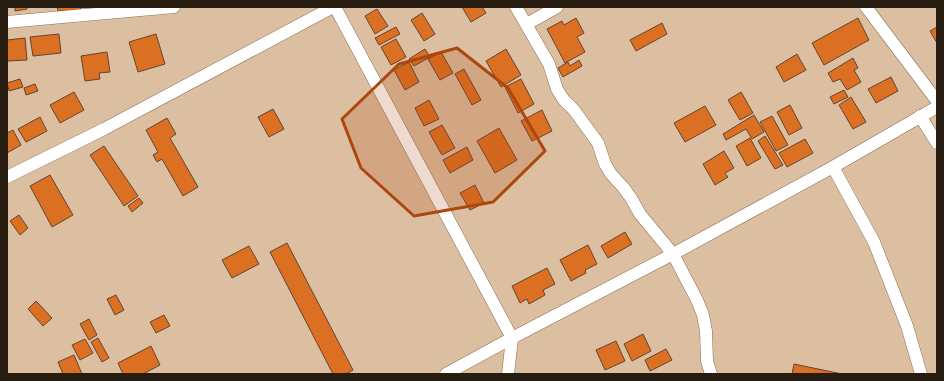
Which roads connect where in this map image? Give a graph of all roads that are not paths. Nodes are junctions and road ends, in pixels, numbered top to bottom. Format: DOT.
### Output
graph roads {
  1 [pos="174,7"];
  2 [pos="334,7"];
  3 [pos="516,7"];
  4 [pos="557,7"];
  5 [pos="866,7"];
  6 [pos="7,22"];
  7 [pos="527,24"];
  8 [pos="937,101"];
  9 [pos="937,107"];
  10 [pos="920,116"];
  11 [pos="937,143"];
  12 [pos="833,168"];
  13 [pos="7,177"];
  14 [pos="673,254"];
  15 [pos="512,338"];
  16 [pos="446,374"];
  17 [pos="508,374"];
  18 [pos="711,374"];
  19 [pos="921,374"];
  1 -- 6 [label="street"];
  2 -- 13 [label="street"];
  2 -- 15 [label="street"];
  3 -- 7 [label="street"];
  4 -- 7 [label="street"];
  5 -- 8 [label="street"];
  7 -- 14 [label="street"];
  9 -- 10 [label="street"];
  10 -- 11 [label="street"];
  10 -- 12 [label="street"];
  12 -- 14 [label="street"];
  12 -- 19 [label="street"];
  14 -- 15 [label="street"];
  14 -- 18 [label="street"];
  15 -- 16 [label="street"];
  15 -- 17 [label="street"];
}
